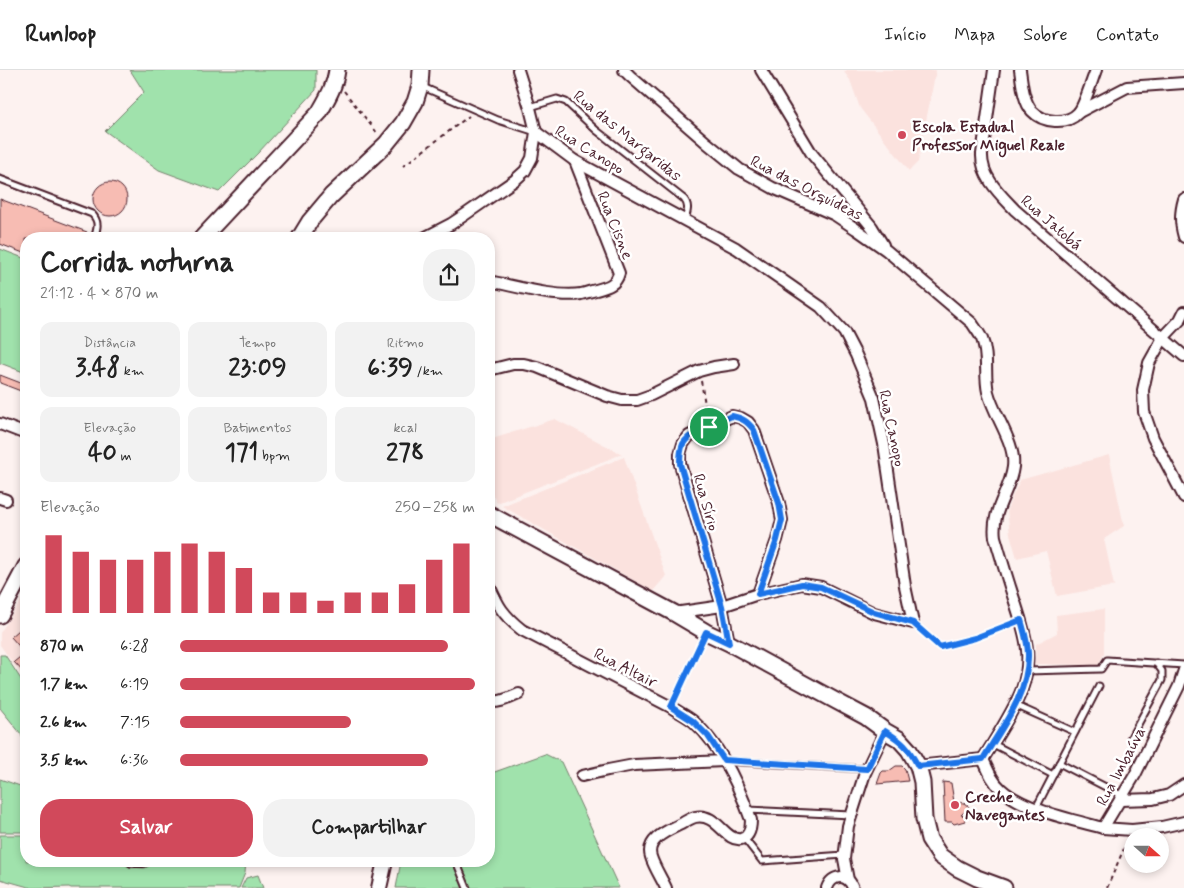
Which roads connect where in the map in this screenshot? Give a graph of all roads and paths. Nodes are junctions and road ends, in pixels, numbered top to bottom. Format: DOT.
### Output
graph roads {
  1 [pos="420,70"];
  2 [pos="518,70"];
  3 [pos="624,70"];
  4 [pos="761,70"];
  5 [pos="994,70"];
  6 [pos="1020,70"];
  7 [pos="1096,70"];
  8 [pos="336,75"];
  9 [pos="1184,83"];
  10 [pos="420,86"];
  11 [pos="530,108"];
  12 [pos="476,111"];
  13 [pos="1079,112"];
  14 [pos="536,132"];
  15 [pos="386,144"];
  16 [pos="575,161"];
  17 [pos="403,166"];
  18 [pos="0,179"];
  19 [pos="1184,198"];
  20 [pos="685,221"];
  21 [pos="95,232"];
  22 [pos="208,232"];
  23 [pos="303,232"];
  24 [pos="436,232"];
  25 [pos="1184,237"];
  26 [pos="886,250"];
  27 [pos="495,282"];
  28 [pos="1184,312"];
  29 [pos="1163,338"];
  30 [pos="1184,356"];
  31 [pos="734,364"];
  32 [pos="495,368"];
  33 [pos="699,371"];
  34 [pos="0,424"];
  35 [pos="709,427"];
  36 [pos="20,432"];
  37 [pos="1184,497"];
  38 [pos="495,517"];
  39 [pos="20,577"];
  40 [pos="758,594"];
  41 [pos="495,596"];
  42 [pos="722,606"];
  43 [pos="674,613"];
  44 [pos="0,615"];
  45 [pos="1021,620"];
  46 [pos="913,623"];
  47 [pos="706,632"];
  48 [pos="729,643"];
  49 [pos="1156,663"];
  50 [pos="1184,665"];
  51 [pos="1184,670"];
  52 [pos="1027,671"];
  53 [pos="1099,686"];
  54 [pos="519,694"];
  55 [pos="495,703"];
  56 [pos="1014,705"];
  57 [pos="671,707"];
  58 [pos="885,731"];
  59 [pos="1075,732"];
  60 [pos="1130,739"];
  61 [pos="992,744"];
  62 [pos="983,759"];
  63 [pos="724,760"];
  64 [pos="1059,763"];
  65 [pos="918,766"];
  66 [pos="867,769"];
  67 [pos="1053,775"];
  68 [pos="582,776"];
  69 [pos="1184,785"];
  70 [pos="1122,798"];
  71 [pos="1036,808"];
  72 [pos="747,810"];
  73 [pos="851,815"];
  74 [pos="1184,822"];
  75 [pos="1103,828"];
  76 [pos="744,838"];
  77 [pos="1124,850"];
  78 [pos="844,857"];
  79 [pos="383,867"];
  80 [pos="458,867"];
  81 [pos="834,878"];
  82 [pos="851,884"];
  83 [pos="380,888"];
  84 [pos="467,888"];
  85 [pos="666,888"];
  86 [pos="827,888"];
  87 [pos="1004,888"];
  88 [pos="1108,888"];
  1 -- 10 [label="main road"];
  2 -- 11 [label="street"];
  3 -- 26 [label="street, Rua das Orquídeas"];
  4 -- 26 [label="street"];
  5 -- 29 [label="street, Rua Jatobá"];
  6 -- 13 [label="street"];
  7 -- 13 [label="street"];
  8 -- 15 [label="path"];
  8 -- 22 [label="main road"];
  9 -- 13 [label="street"];
  10 -- 12 [label="lane"];
  10 -- 15 [label="main road"];
  11 -- 14 [label="street"];
  11 -- 20 [label="lane, Rua das Margaridas"];
  12 -- 14 [label="lane"];
  12 -- 17 [label="path"];
  14 -- 16 [label="street, Rua Canopo"];
  14 -- 24 [label="street"];
  15 -- 23 [label="main road"];
  16 -- 20 [label="street, Rua Canopo"];
  16 -- 27 [label="street, Rua Cisne"];
  18 -- 21 [label="lane"];
  19 -- 25 [label="street"];
  20 -- 46 [label="street, Rua Canopo"];
  26 -- 45 [label="street"];
  28 -- 29 [label="street"];
  29 -- 30 [label="street, Rua Jatobá"];
  29 -- 37 [label="street"];
  31 -- 33 [label="street"];
  32 -- 33 [label="street"];
  33 -- 35 [label="path"];
  34 -- 36 [label="street"];
  35 -- 40 [label="street, Rua Sírio"];
  35 -- 42 [label="street, Rua Sírio"];
  38 -- 43 [label="main road"];
  39 -- 44 [label="main road"];
  40 -- 42 [label="street"];
  40 -- 46 [label="street"];
  41 -- 57 [label="street, Rua Altair"];
  42 -- 43 [label="street"];
  42 -- 48 [label="street, Rua Sírio"];
  43 -- 47 [label="main road"];
  45 -- 46 [label="path"];
  45 -- 52 [label="street"];
  47 -- 48 [label="main road"];
  47 -- 57 [label="path"];
  48 -- 58 [label="main road"];
  49 -- 50 [label="lane"];
  49 -- 52 [label="lane"];
  49 -- 60 [label="lane"];
  51 -- 70 [label="street, Rua Imbaúva"];
  52 -- 56 [label="street"];
  53 -- 59 [label="lane"];
  54 -- 55 [label="street"];
  56 -- 59 [label="lane"];
  56 -- 61 [label="street"];
  57 -- 63 [label="street, Rua Altair"];
  58 -- 65 [label="main road"];
  58 -- 66 [label="street"];
  59 -- 64 [label="lane"];
  61 -- 62 [label="street"];
  61 -- 67 [label="lane"];
  62 -- 65 [label="street"];
  62 -- 71 [label="street"];
  63 -- 66 [label="lane"];
  63 -- 68 [label="street"];
  63 -- 72 [label="street, Rua Altair"];
  64 -- 67 [label="lane"];
  64 -- 70 [label="lane"];
  65 -- 87 [label="main road"];
  66 -- 73 [label="street"];
  67 -- 71 [label="lane"];
  69 -- 70 [label="street"];
  70 -- 75 [label="street, Rua Imbaúva"];
  71 -- 75 [label="street"];
  72 -- 73 [label="lane"];
  72 -- 76 [label="street, Rua Altair"];
  73 -- 78 [label="street"];
  74 -- 75 [label="street, Rua Imbaúva"];
  76 -- 78 [label="lane"];
  76 -- 85 [label="street"];
  77 -- 88 [label="path"];
  78 -- 81 [label="street"];
  78 -- 82 [label="street"];
  79 -- 83 [label="street"];
  80 -- 84 [label="lane"];
  81 -- 82 [label="street"];
  81 -- 86 [label="street"];
}
